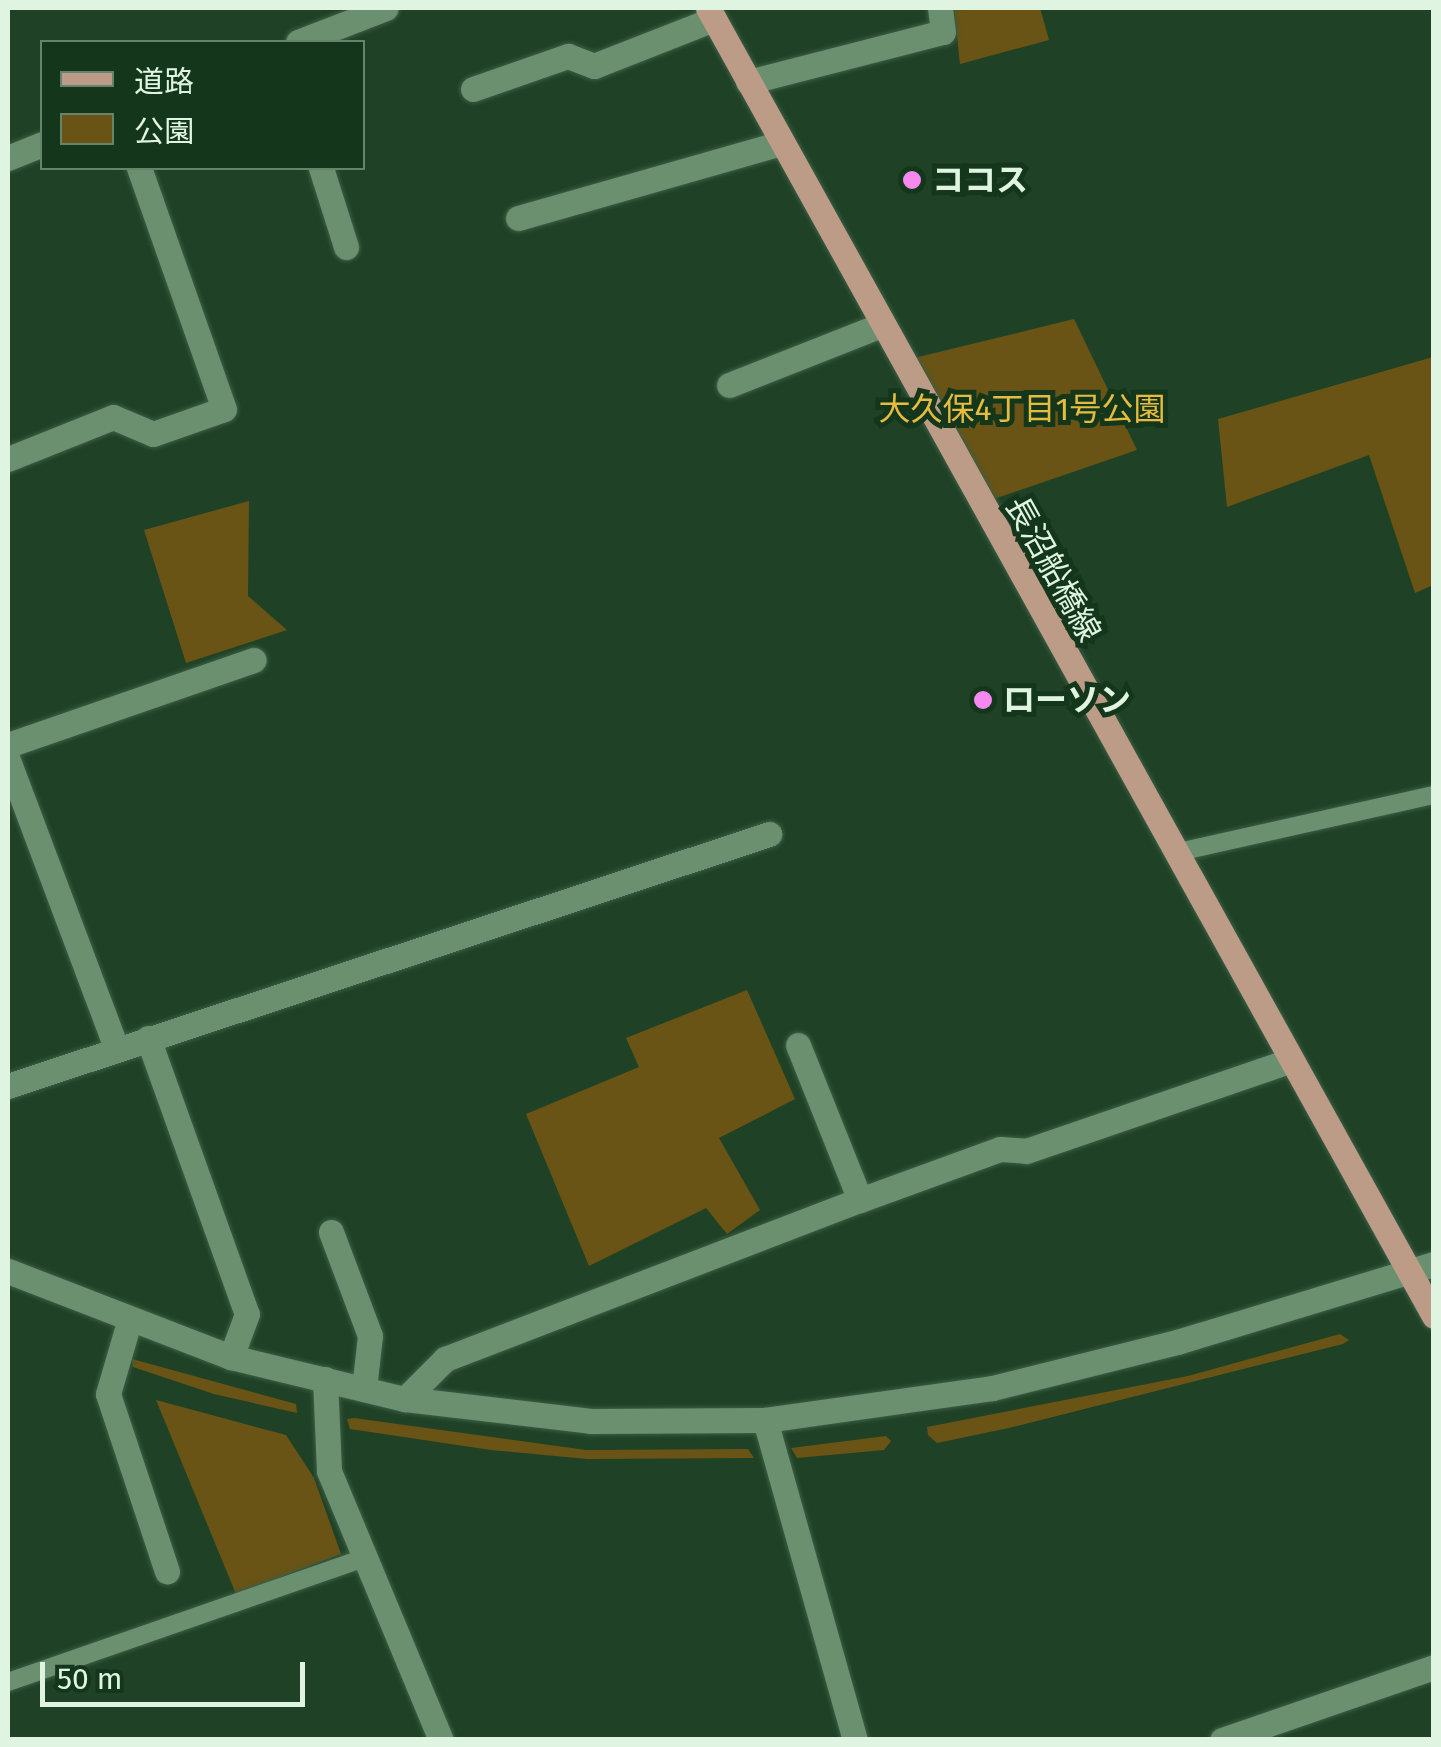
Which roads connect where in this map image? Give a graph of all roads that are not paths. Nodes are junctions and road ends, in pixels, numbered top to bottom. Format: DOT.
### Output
graph roads {
  1 [pos="386,8"];
  2 [pos="940,8"];
  3 [pos="712,13"];
  4 [pos="303,40"];
  5 [pos="748,82"];
  6 [pos="473,89"];
  7 [pos="782,143"];
  8 [pos="40,145"];
  9 [pos="8,158"];
  10 [pos="140,170"];
  11 [pos="322,170"];
  12 [pos="518,218"];
  13 [pos="346,247"];
  14 [pos="881,325"];
  15 [pos="729,385"];
  16 [pos="8,459"];
  17 [pos="254,660"];
  18 [pos="8,745"];
  19 [pos="8,760"];
  20 [pos="1434,795"];
  21 [pos="769,834"];
  22 [pos="1174,853"];
  23 [pos="148,1038"];
  24 [pos="798,1045"];
  25 [pos="116,1048"];
  26 [pos="1289,1062"];
  27 [pos="8,1086"];
  28 [pos="860,1200"];
  29 [pos="331,1232"];
  30 [pos="1422,1268"];
  31 [pos="8,1272"];
  32 [pos="1434,1316"];
  33 [pos="129,1322"];
  34 [pos="231,1358"];
  35 [pos="324,1378"];
  36 [pos="364,1389"];
  37 [pos="405,1399"];
  38 [pos="766,1420"];
  39 [pos="362,1558"];
  40 [pos="166,1571"];
  41 [pos="1434,1667"];
  42 [pos="8,1682"];
  43 [pos="441,1740"];
  44 [pos="855,1740"];
  45 [pos="1222,1740"];
  1 -- 4 [label="street"];
  2 -- 5 [label="street"];
  3 -- 5 [label="main road, 長沼船橋線"];
  3 -- 6 [label="street"];
  5 -- 7 [label="main road, 長沼船橋線"];
  7 -- 12 [label="street"];
  7 -- 14 [label="main road, 長沼船橋線"];
  8 -- 9 [label="street"];
  10 -- 16 [label="street"];
  11 -- 13 [label="street"];
  14 -- 15 [label="street"];
  14 -- 22 [label="main road, 長沼船橋線"];
  17 -- 18 [label="street"];
  19 -- 25 [label="street"];
  20 -- 22 [label="lane"];
  21 -- 23 [label="street"];
  22 -- 26 [label="main road, 長沼船橋線"];
  23 -- 25 [label="street"];
  23 -- 34 [label="street"];
  24 -- 28 [label="street"];
  25 -- 27 [label="street"];
  26 -- 28 [label="street"];
  26 -- 30 [label="main road, 長沼船橋線"];
  28 -- 37 [label="street"];
  29 -- 36 [label="street"];
  30 -- 32 [label="main road, 長沼船橋線"];
  30 -- 38 [label="street"];
  31 -- 33 [label="street"];
  33 -- 34 [label="street"];
  33 -- 40 [label="street"];
  34 -- 35 [label="street"];
  35 -- 36 [label="street"];
  35 -- 39 [label="street"];
  36 -- 37 [label="street"];
  37 -- 38 [label="street"];
  38 -- 44 [label="street"];
  39 -- 42 [label="lane"];
  39 -- 43 [label="street"];
  41 -- 45 [label="street"];
}
